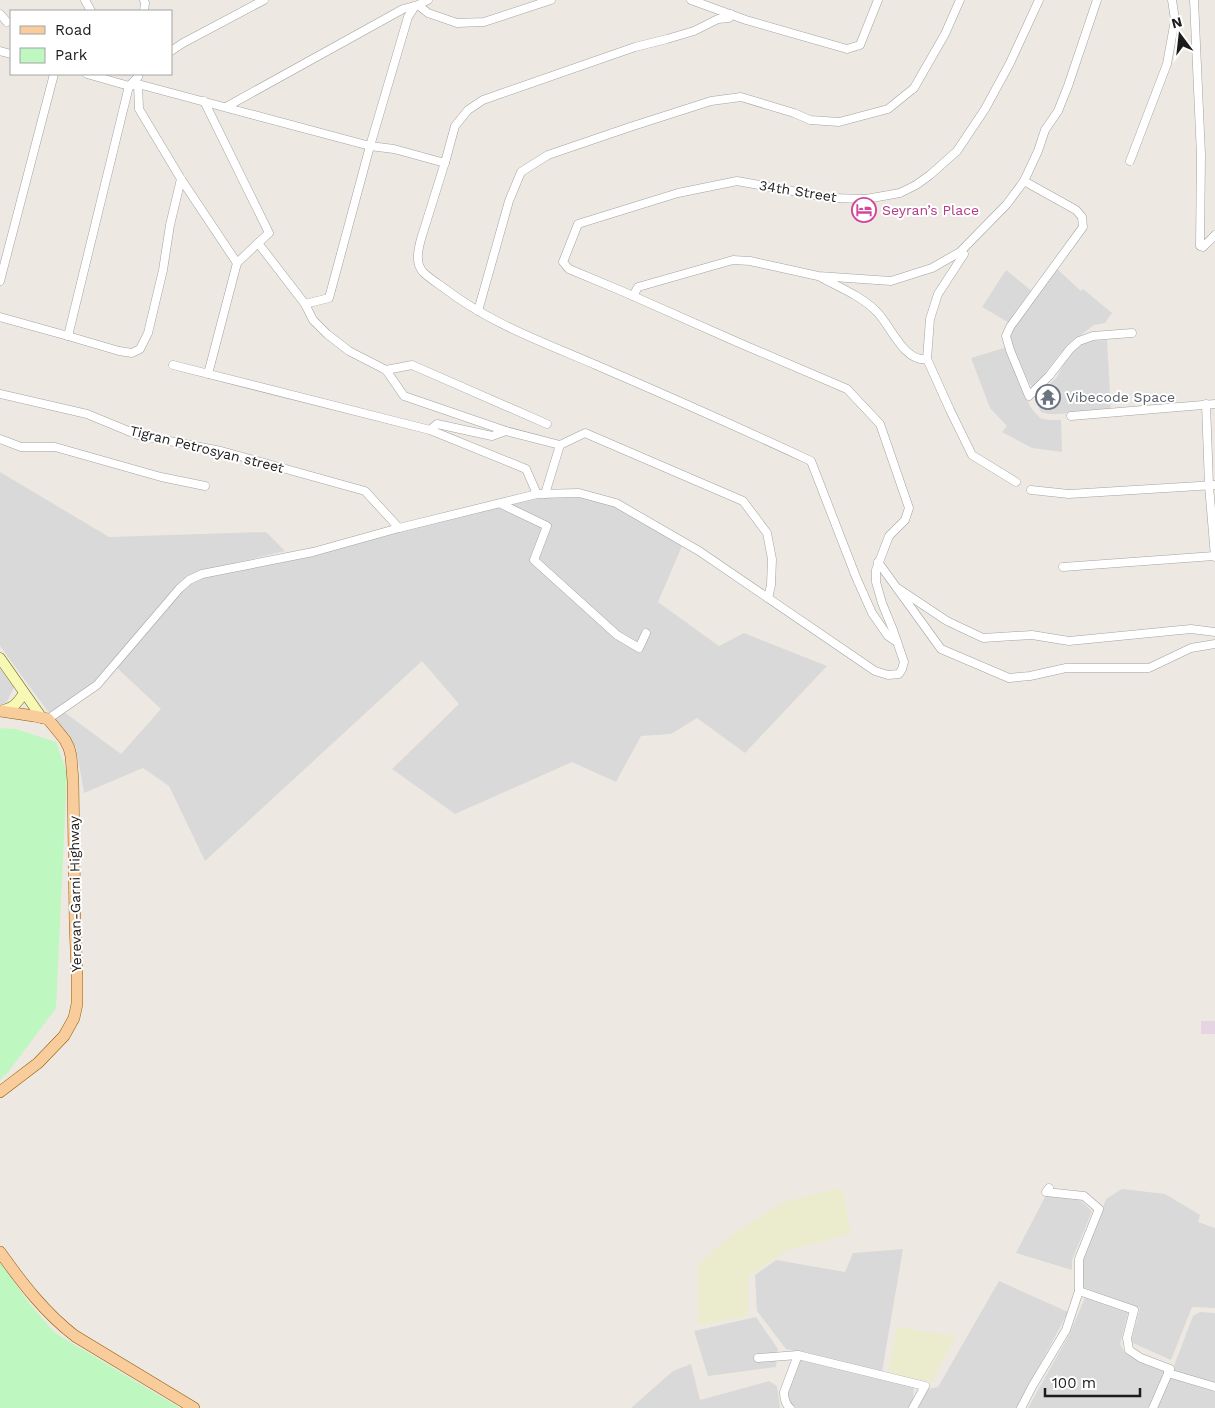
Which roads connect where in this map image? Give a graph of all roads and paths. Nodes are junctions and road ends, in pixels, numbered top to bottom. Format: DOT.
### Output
graph roads {
  1 [pos="264,0"];
  2 [pos="428,0"];
  3 [pos="551,0"];
  4 [pos="691,0"];
  5 [pos="878,0"];
  6 [pos="960,0"];
  7 [pos="1039,0"];
  8 [pos="1097,0"];
  9 [pos="1172,0"];
  10 [pos="1194,0"];
  11 [pos="416,5"];
  12 [pos="0,14"];
  13 [pos="731,14"];
  14 [pos="8,22"];
  15 [pos="172,50"];
  16 [pos="54,75"];
  17 [pos="90,75"];
  18 [pos="139,77"];
  19 [pos="129,86"];
  20 [pos="204,101"];
  21 [pos="226,107"];
  22 [pos="370,146"];
  23 [pos="1130,161"];
  24 [pos="444,163"];
  25 [pos="181,179"];
  26 [pos="1024,181"];
  27 [pos="1215,235"];
  28 [pos="258,243"];
  29 [pos="964,254"];
  30 [pos="237,263"];
  31 [pos="818,276"];
  32 [pos="0,281"];
  33 [pos="633,296"];
  34 [pos="305,304"];
  35 [pos="478,311"];
  36 [pos="0,317"];
  37 [pos="1132,333"];
  38 [pos="68,336"];
  39 [pos="928,359"];
  40 [pos="173,365"];
  41 [pos="386,370"];
  42 [pos="208,374"];
  43 [pos="0,394"];
  44 [pos="1206,404"];
  45 [pos="1215,404"];
  46 [pos="1071,416"];
  47 [pos="546,424"];
  48 [pos="430,430"];
  49 [pos="506,431"];
  50 [pos="0,439"];
  51 [pos="560,445"];
  52 [pos="1016,482"];
  53 [pos="1212,485"];
  54 [pos="205,486"];
  55 [pos="1031,490"];
  56 [pos="541,494"];
  57 [pos="502,504"];
  58 [pos="398,528"];
  59 [pos="1214,557"];
  60 [pos="878,562"];
  61 [pos="1063,567"];
  62 [pos="897,588"];
  63 [pos="768,598"];
  64 [pos="1215,632"];
  65 [pos="646,633"];
  66 [pos="897,642"];
  67 [pos="1215,644"];
  68 [pos="0,658"];
  69 [pos="24,693"];
  70 [pos="0,711"];
  71 [pos="45,719"];
  72 [pos="0,1092"];
  73 [pos="1048,1188"];
  74 [pos="0,1252"];
  75 [pos="1079,1290"];
  76 [pos="798,1355"];
  77 [pos="758,1358"];
  78 [pos="1168,1373"];
  79 [pos="1215,1387"];
  80 [pos="194,1408"];
  81 [pos="790,1408"];
  82 [pos="913,1408"];
  83 [pos="1021,1408"];
  84 [pos="1153,1408"];
  1 -- 15 [label="street"];
  2 -- 11 [label="street"];
  3 -- 11 [label="street"];
  4 -- 13 [label="street"];
  5 -- 13 [label="street"];
  6 -- 35 [label="street"];
  7 -- 33 [label="street, 34th Street"];
  8 -- 26 [label="street"];
  9 -- 23 [label="street"];
  10 -- 27 [label="street"];
  11 -- 21 [label="street"];
  11 -- 22 [label="street"];
  12 -- 14 [label="street"];
  13 -- 24 [label="street"];
  16 -- 32 [label="street"];
  17 -- 19 [label="street"];
  18 -- 19 [label="street"];
  18 -- 20 [label="street"];
  18 -- 25 [label="street"];
  19 -- 38 [label="street"];
  20 -- 21 [label="street"];
  20 -- 28 [label="street"];
  21 -- 22 [label="street"];
  22 -- 24 [label="street"];
  22 -- 34 [label="street"];
  24 -- 35 [label="street"];
  25 -- 30 [label="street"];
  25 -- 38 [label="street"];
  26 -- 31 [label="street"];
  26 -- 37 [label="street"];
  28 -- 30 [label="street"];
  28 -- 34 [label="street"];
  29 -- 39 [label="street"];
  30 -- 42 [label="street"];
  31 -- 33 [label="street"];
  31 -- 39 [label="street"];
  33 -- 60 [label="street"];
  34 -- 41 [label="street"];
  35 -- 66 [label="street"];
  36 -- 38 [label="street"];
  39 -- 52 [label="street"];
  40 -- 42 [label="street"];
  41 -- 47 [label="street"];
  41 -- 49 [label="street"];
  42 -- 48 [label="street"];
  43 -- 58 [label="street, Tigran Petrosyan street"];
  44 -- 45 [label="street"];
  44 -- 46 [label="street"];
  44 -- 53 [label="street"];
  48 -- 49 [label="street"];
  48 -- 56 [label="street"];
  49 -- 51 [label="street"];
  50 -- 54 [label="street"];
  51 -- 56 [label="street"];
  51 -- 63 [label="street"];
  53 -- 55 [label="street"];
  53 -- 59 [label="street"];
  56 -- 57 [label="street"];
  56 -- 63 [label="street"];
  57 -- 58 [label="street"];
  57 -- 65 [label="street"];
  58 -- 71 [label="street"];
  59 -- 61 [label="street"];
  60 -- 62 [label="street"];
  60 -- 66 [label="street"];
  62 -- 64 [label="street"];
  62 -- 67 [label="street"];
  63 -- 66 [label="street"];
  68 -- 69 [label="main road"];
  69 -- 70 [label="main road"];
  69 -- 71 [label="main road"];
  70 -- 71 [label="main road"];
  71 -- 72 [label="main road, Yerevan-Garni Highway"];
  73 -- 75 [label="street"];
  74 -- 80 [label="main road"];
  75 -- 78 [label="street"];
  75 -- 83 [label="street"];
  76 -- 77 [label="street"];
  76 -- 81 [label="street"];
  76 -- 82 [label="street"];
  78 -- 79 [label="street"];
  78 -- 84 [label="street"];
}
